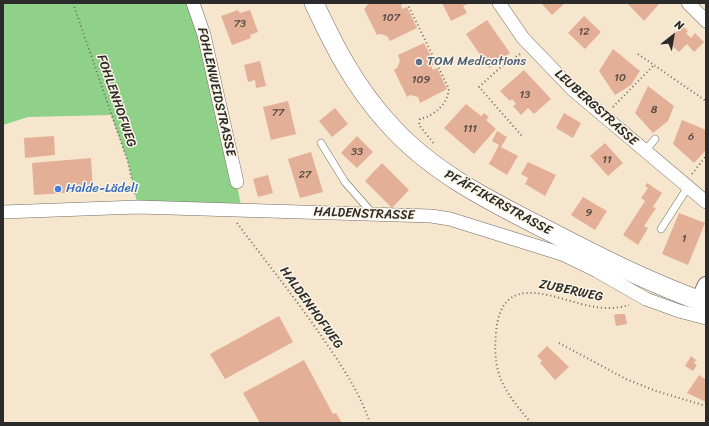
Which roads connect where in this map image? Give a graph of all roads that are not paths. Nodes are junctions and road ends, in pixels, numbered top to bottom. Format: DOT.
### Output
graph roads {
  1 [pos="193,3"];
  2 [pos="499,3"];
  3 [pos="319,4"];
  4 [pos="693,5"];
  5 [pos="706,21"];
  6 [pos="655,139"];
  7 [pos="321,142"];
  8 [pos="645,151"];
  9 [pos="237,182"];
  10 [pos="685,186"];
  11 [pos="704,196"];
  12 [pos="3,212"];
  13 [pos="374,214"];
  14 [pos="661,229"];
  15 [pos="704,296"];
  16 [pos="706,318"];
  1 -- 9 [label="street, FOHLENWEIDSTRASSE"];
  2 -- 8 [label="street, LEUBERGSTRASSE"];
  3 -- 15 [label="main road, PFÄFFIKERSTRASSE"];
  4 -- 5 [label="street"];
  6 -- 8 [label="lane"];
  7 -- 13 [label="lane"];
  8 -- 10 [label="street, LEUBERGSTRASSE"];
  10 -- 11 [label="street, LEUBERGSTRASSE"];
  10 -- 14 [label="lane"];
  12 -- 13 [label="street, HALDENSTRASSE"];
  13 -- 16 [label="street, HALDENSTRASSE"];
}
